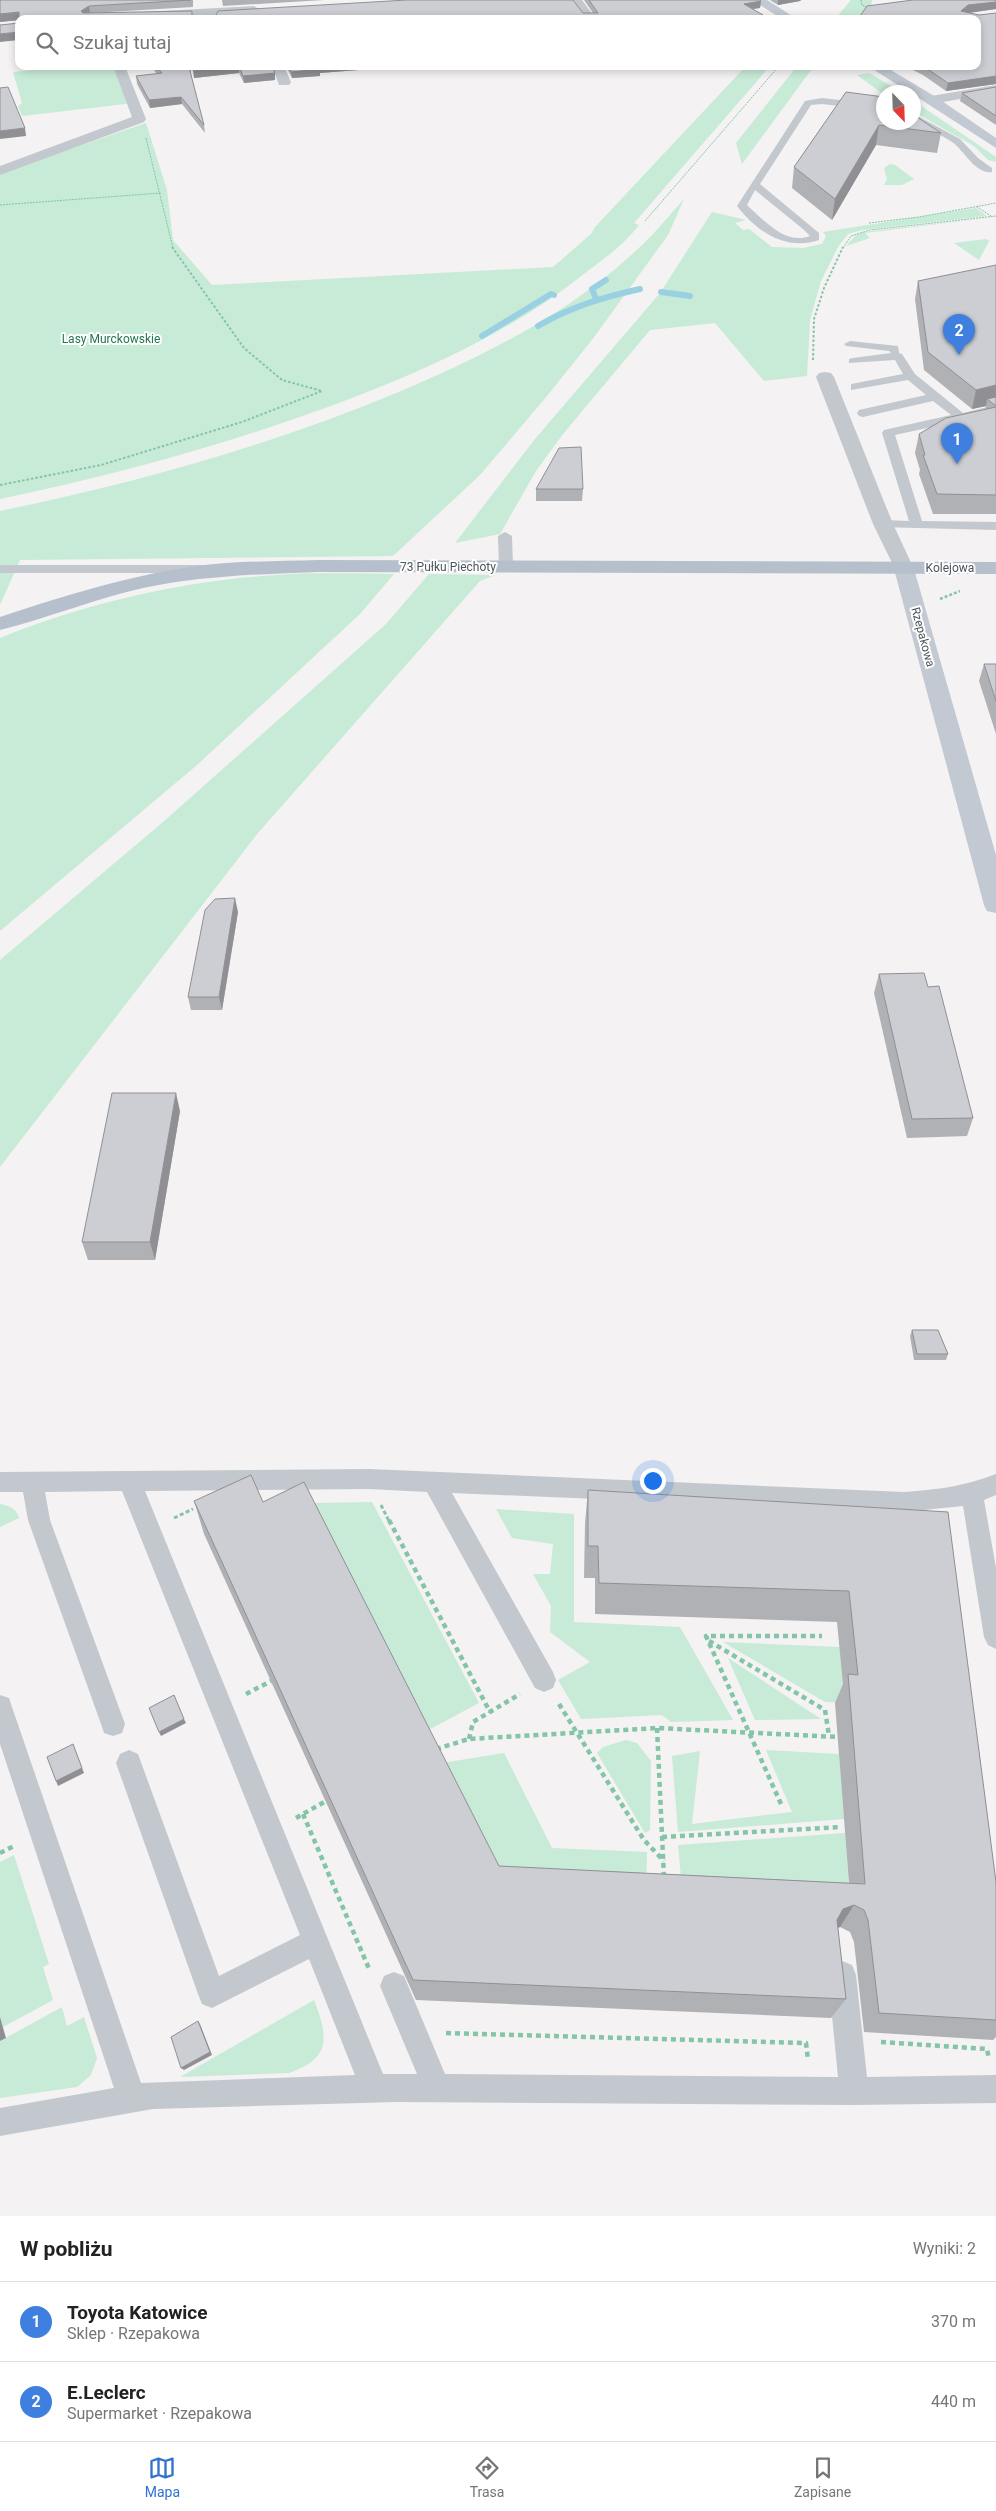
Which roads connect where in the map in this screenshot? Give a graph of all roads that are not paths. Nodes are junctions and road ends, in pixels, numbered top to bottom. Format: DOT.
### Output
graph roads {
  1 [pos="576,0"];
  2 [pos="758,0"];
  3 [pos="260,13"];
  4 [pos="107,15"];
  5 [pos="587,15"];
  6 [pos="784,15"];
  7 [pos="120,70"];
  8 [pos="280,70"];
  9 [pos="881,70"];
  10 [pos="284,82"];
  11 [pos="996,89"];
  12 [pos="931,100"];
  13 [pos="876,107"];
  14 [pos="921,121"];
  15 [pos="996,144"];
  16 [pos="994,171"];
  17 [pos="0,172"];
  18 [pos="755,185"];
  19 [pos="850,344"];
  20 [pos="898,356"];
  21 [pos="854,361"];
  22 [pos="910,376"];
  23 [pos="825,377"];
  24 [pos="855,387"];
  25 [pos="935,397"];
  26 [pos="996,409"];
  27 [pos="863,413"];
  28 [pos="960,417"];
  29 [pos="883,524"];
  30 [pos="917,525"];
  31 [pos="996,526"];
  32 [pos="505,536"];
  33 [pos="506,567"];
  34 [pos="996,568"];
  35 [pos="0,569"];
  36 [pos="225,569"];
  37 [pos="904,569"];
  38 [pos="0,624"];
  39 [pos="992,866"];
  40 [pos="996,905"];
  41 [pos="0,1482"];
  42 [pos="32,1482"];
  43 [pos="130,1482"];
  44 [pos="434,1482"];
  45 [pos="996,1484"];
  46 [pos="972,1494"];
  47 [pos="996,1637"];
  48 [pos="544,1680"];
  49 [pos="0,1707"];
  50 [pos="113,1724"];
  51 [pos="129,1763"];
  52 [pos="316,1942"];
  53 [pos="840,1951"];
  54 [pos="383,1980"];
  55 [pos="853,2079"];
  56 [pos="375,2088"];
  57 [pos="436,2088"];
  58 [pos="996,2089"];
  59 [pos="133,2099"];
  60 [pos="0,2122"];
  1 -- 5 [label="street"];
  2 -- 6 [label="street"];
  3 -- 4 [label="street"];
  7 -- 17 [label="street"];
  8 -- 10 [label="street"];
  9 -- 12 [label="street"];
  11 -- 12 [label="street"];
  12 -- 15 [label="street"];
  13 -- 18 [label="lane"];
  14 -- 16 [label="lane"];
  18 -- 18 [label="lane"];
  19 -- 20 [label="lane"];
  20 -- 21 [label="lane"];
  20 -- 22 [label="lane"];
  22 -- 24 [label="lane"];
  22 -- 25 [label="lane"];
  23 -- 29 [label="street, Rzepakowa"];
  25 -- 27 [label="lane"];
  25 -- 28 [label="lane"];
  26 -- 28 [label="lane"];
  28 -- 30 [label="lane"];
  29 -- 30 [label="lane"];
  29 -- 37 [label="street, Rzepakowa"];
  30 -- 31 [label="lane"];
  32 -- 33 [label="lane"];
  33 -- 36 [label="main road, 73 Pułku Piechoty"];
  33 -- 37 [label="main road, 73 Pułku Piechoty"];
  34 -- 37 [label="main road, Kolejowa"];
  35 -- 36 [label="lane"];
  36 -- 38 [label="main road, 73 Pułku Piechoty"];
  37 -- 39 [label="street, Rzepakowa"];
  39 -- 40 [label="street, Rzepakowa"];
  41 -- 42 [label="lane"];
  42 -- 43 [label="lane"];
  42 -- 50 [label="lane"];
  43 -- 44 [label="lane"];
  43 -- 52 [label="lane"];
  44 -- 46 [label="lane"];
  44 -- 48 [label="lane"];
  45 -- 46 [label="lane"];
  46 -- 47 [label="lane"];
  49 -- 59 [label="lane"];
  51 -- 52 [label="lane"];
  52 -- 56 [label="lane"];
  53 -- 55 [label="lane"];
  54 -- 57 [label="lane"];
  55 -- 57 [label="lane"];
  55 -- 58 [label="lane"];
  56 -- 57 [label="lane"];
  56 -- 59 [label="lane"];
  59 -- 60 [label="lane"];
}
